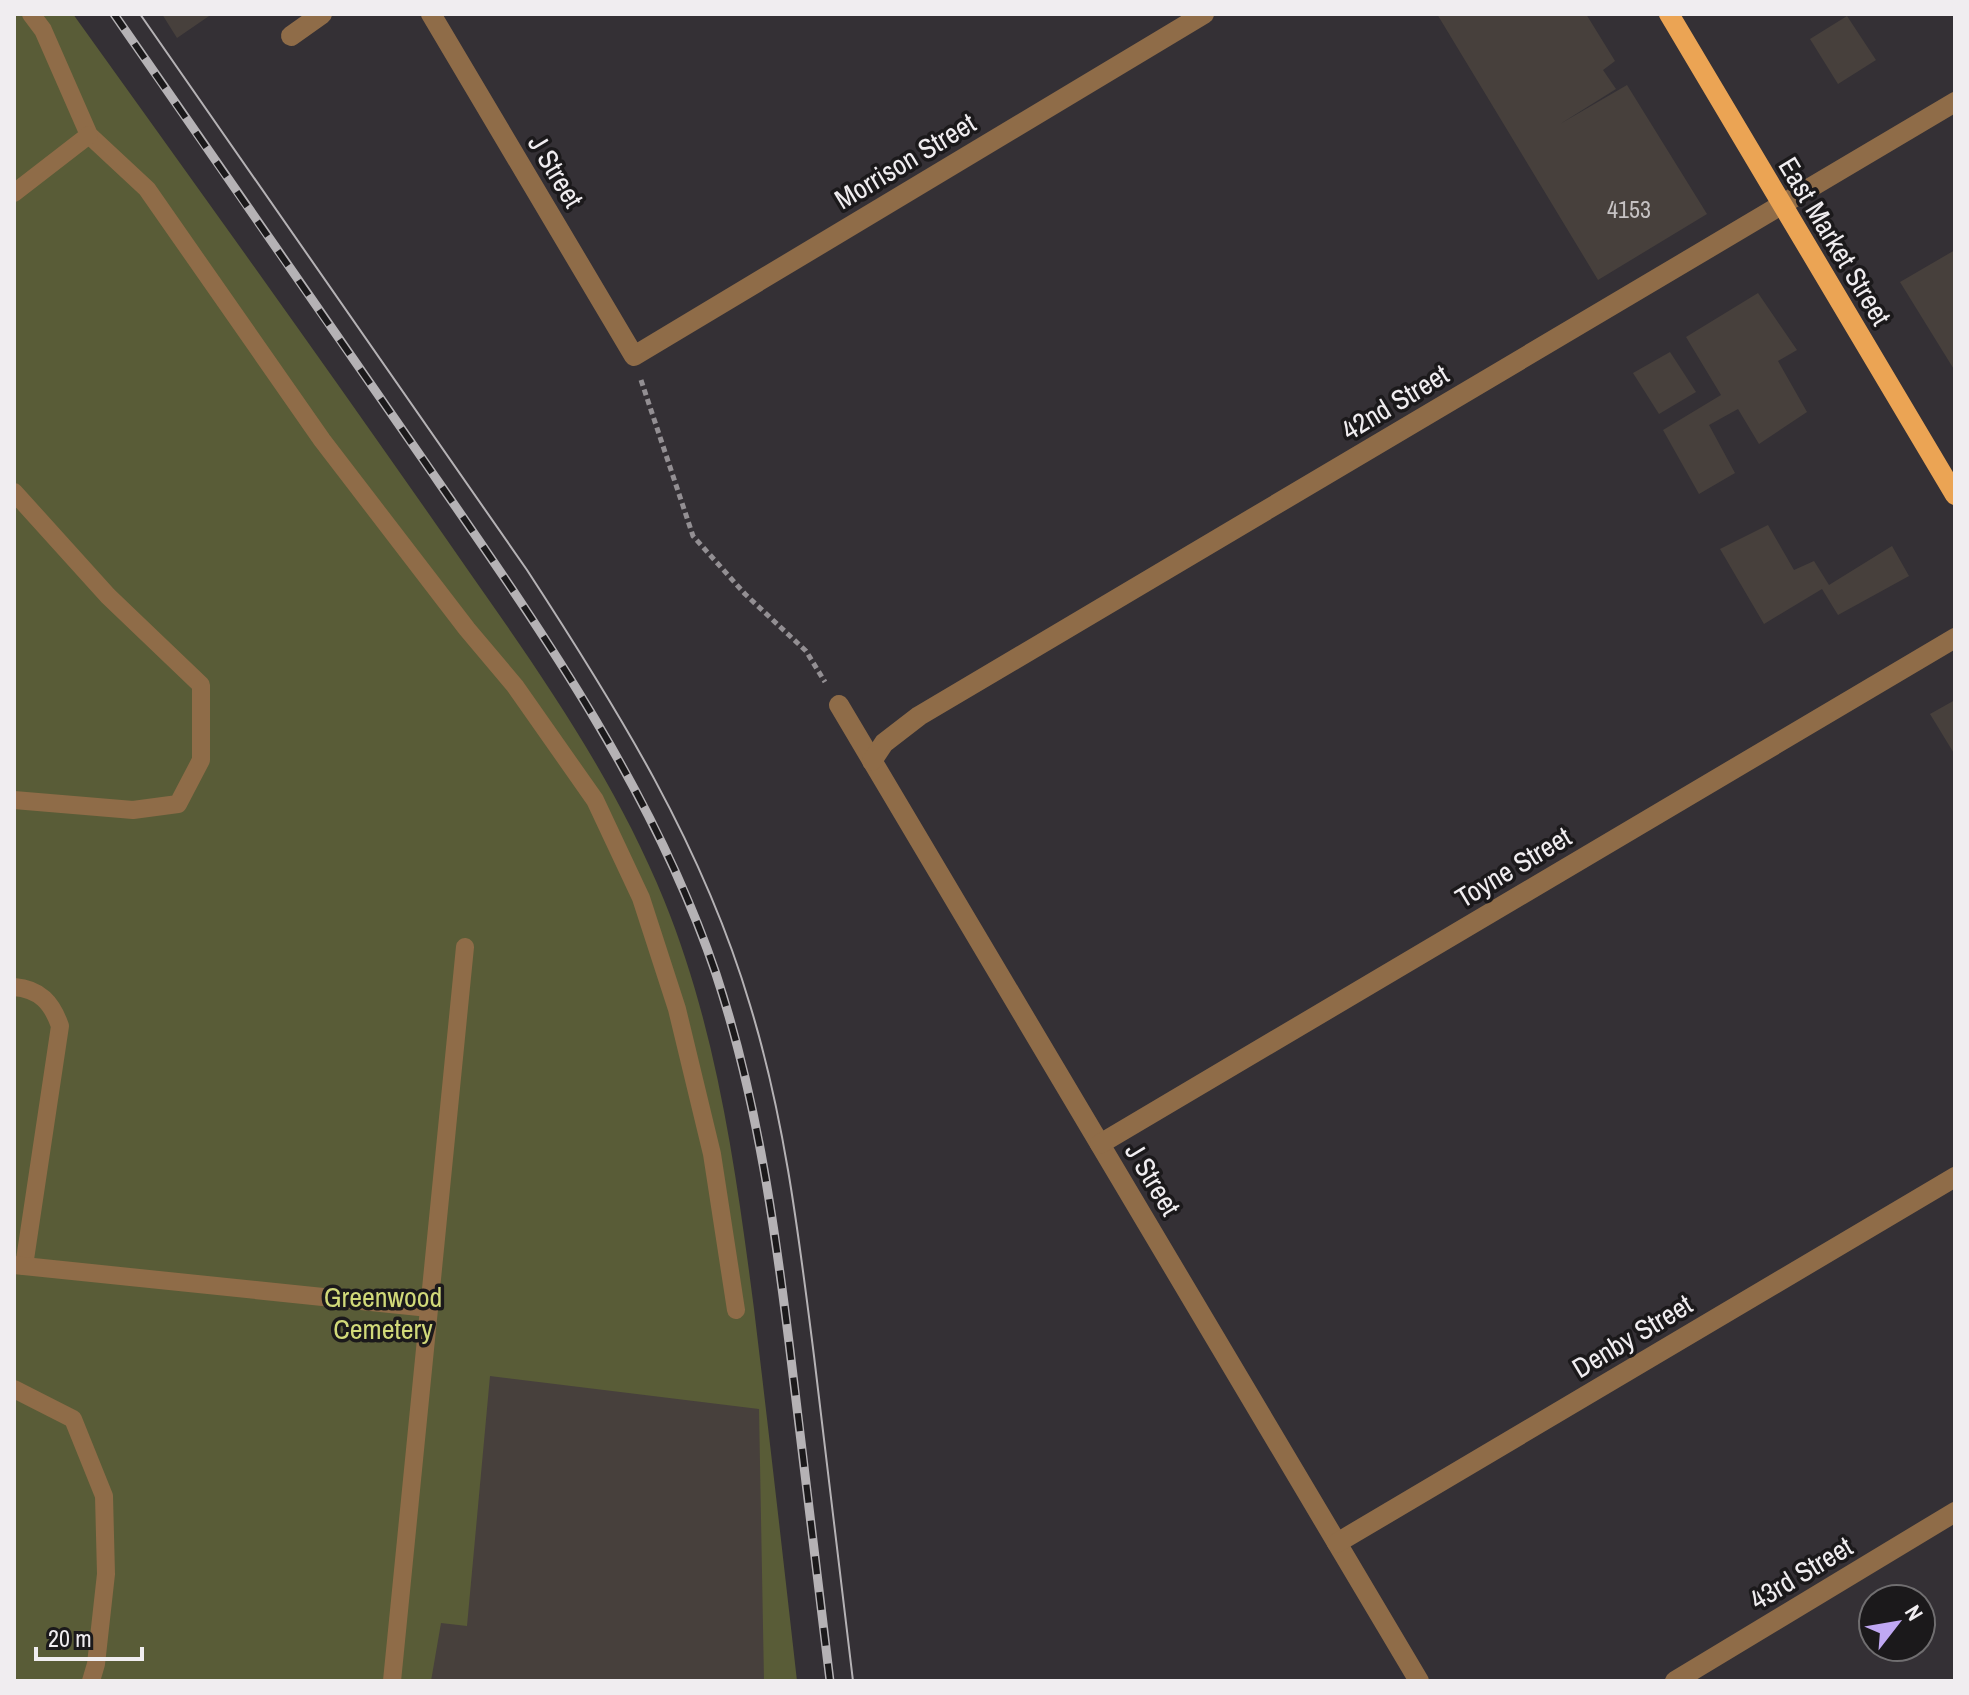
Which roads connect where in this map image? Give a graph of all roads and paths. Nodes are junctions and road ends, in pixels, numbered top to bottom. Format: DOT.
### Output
graph roads {
  1 [pos="31,14"];
  2 [pos="322,14"];
  3 [pos="431,14"];
  4 [pos="1204,14"];
  5 [pos="1669,14"];
  6 [pos="291,36"];
  7 [pos="1955,102"];
  8 [pos="89,135"];
  9 [pos="14,193"];
  10 [pos="1781,206"];
  11 [pos="634,356"];
  12 [pos="14,492"];
  13 [pos="1955,495"];
  14 [pos="1955,638"];
  15 [pos="839,705"];
  16 [pos="872,761"];
  17 [pos="14,800"];
  18 [pos="465,947"];
  19 [pos="14,987"];
  20 [pos="1100,1144"];
  21 [pos="1955,1177"];
  22 [pos="19,1266"];
  23 [pos="429,1308"];
  24 [pos="736,1310"];
  25 [pos="14,1389"];
  26 [pos="1955,1512"];
  27 [pos="1337,1543"];
  28 [pos="91,1681"];
  29 [pos="392,1681"];
  30 [pos="1419,1681"];
  31 [pos="1675,1681"];
  1 -- 8 [label="lane"];
  2 -- 6 [label="street"];
  3 -- 11 [label="street, J Street"];
  4 -- 11 [label="street, Morrison Street"];
  5 -- 10 [label="main road, East Market Street"];
  7 -- 10 [label="street, 42nd Street"];
  8 -- 9 [label="lane"];
  8 -- 24 [label="lane"];
  10 -- 13 [label="main road, East Market Street"];
  10 -- 16 [label="street, 42nd Street"];
  11 -- 15 [label="path"];
  12 -- 17 [label="lane"];
  14 -- 20 [label="street, Toyne Street"];
  15 -- 16 [label="street, J Street"];
  16 -- 20 [label="street, J Street"];
  18 -- 23 [label="lane"];
  19 -- 22 [label="lane"];
  20 -- 27 [label="street, J Street"];
  21 -- 27 [label="street, Denby Street"];
  22 -- 23 [label="lane"];
  23 -- 29 [label="lane"];
  25 -- 28 [label="lane"];
  26 -- 31 [label="street, 43rd Street"];
  27 -- 30 [label="street, J Street"];
}
